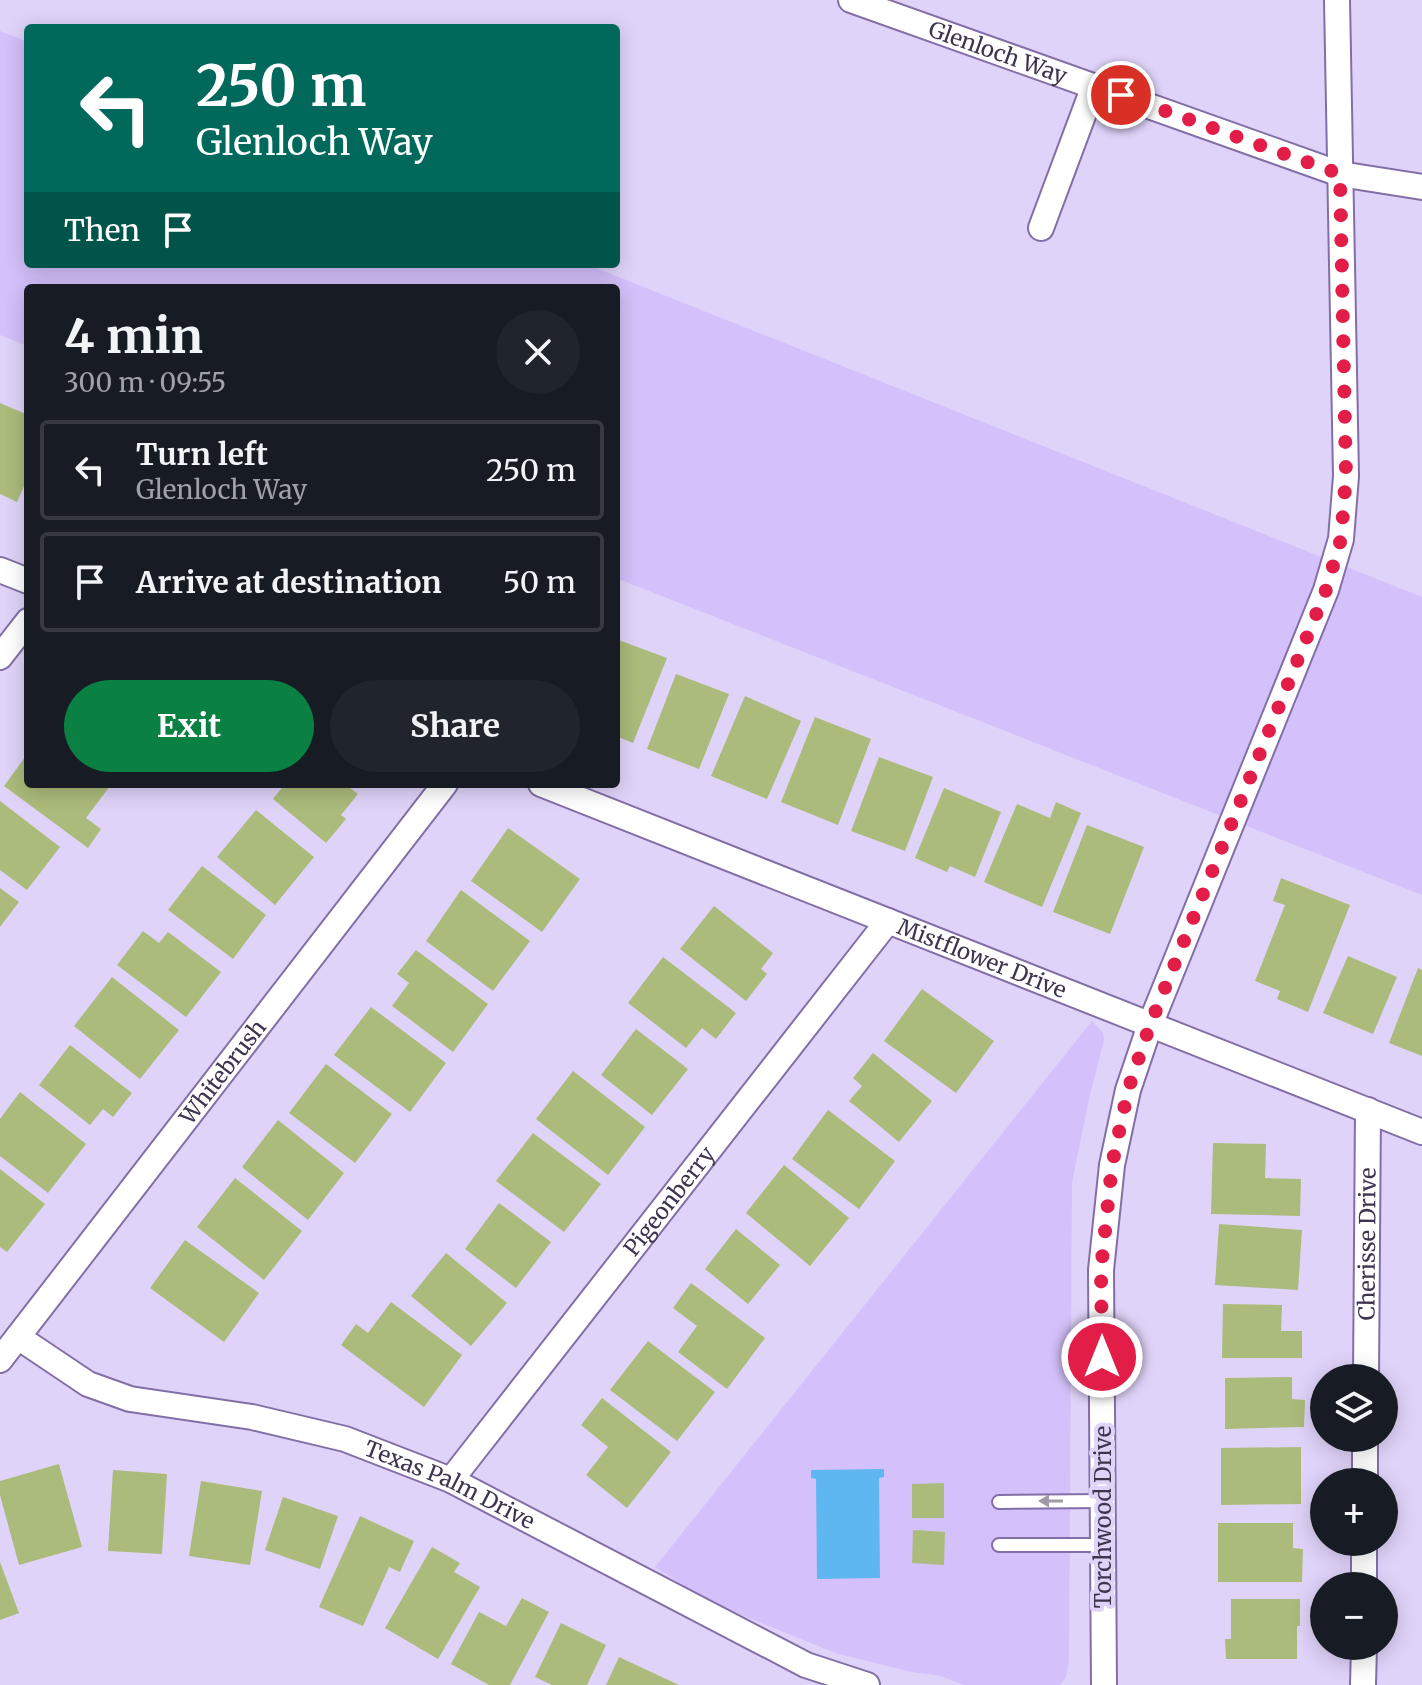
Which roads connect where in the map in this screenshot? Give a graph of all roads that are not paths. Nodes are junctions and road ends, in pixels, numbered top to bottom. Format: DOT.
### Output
graph roads {
  1 [pos="851,0"];
  2 [pos="1337,0"];
  3 [pos="1094,86"];
  4 [pos="1340,174"];
  5 [pos="1422,187"];
  6 [pos="1041,228"];
  7 [pos="0,570"];
  8 [pos="24,579"];
  9 [pos="24,626"];
  10 [pos="0,657"];
  11 [pos="442,788"];
  12 [pos="551,788"];
  13 [pos="888,921"];
  14 [pos="1150,1025"];
  15 [pos="1368,1110"];
  16 [pos="1422,1132"];
  17 [pos="18,1337"];
  18 [pos="0,1360"];
  19 [pos="1366,1364"];
  20 [pos="451,1480"];
  21 [pos="1103,1501"];
  22 [pos="999,1502"];
  23 [pos="999,1545"];
  24 [pos="1103,1545"];
  25 [pos="1364,1660"];
  26 [pos="867,1685"];
  27 [pos="1104,1685"];
  28 [pos="1363,1685"];
  1 -- 3 [label="street, Glenloch Way"];
  2 -- 4 [label="street, Torchwood Drive"];
  3 -- 4 [label="street, Glenloch Way"];
  3 -- 6 [label="street"];
  4 -- 5 [label="street, Glenloch Way"];
  4 -- 14 [label="street, Torchwood Drive"];
  7 -- 8 [label="street"];
  9 -- 10 [label="street"];
  11 -- 17 [label="street, Whitebrush"];
  12 -- 13 [label="street, Mistflower Drive"];
  13 -- 14 [label="street, Mistflower Drive"];
  13 -- 20 [label="street, Pigeonberry"];
  14 -- 15 [label="street, Mistflower Drive"];
  14 -- 21 [label="street, Torchwood Drive"];
  15 -- 16 [label="street, Mistflower Drive"];
  15 -- 19 [label="street, Cherisse Drive"];
  17 -- 18 [label="street, Whitebrush"];
  17 -- 20 [label="street, Texas Palm Drive"];
  20 -- 26 [label="street, Texas Palm Drive"];
  21 -- 22 [label="lane, one-way"];
  21 -- 24 [label="street, Torchwood Drive"];
  23 -- 24 [label="lane"];
  24 -- 27 [label="street, Torchwood Drive"];
  25 -- 28 [label="street"];
}
